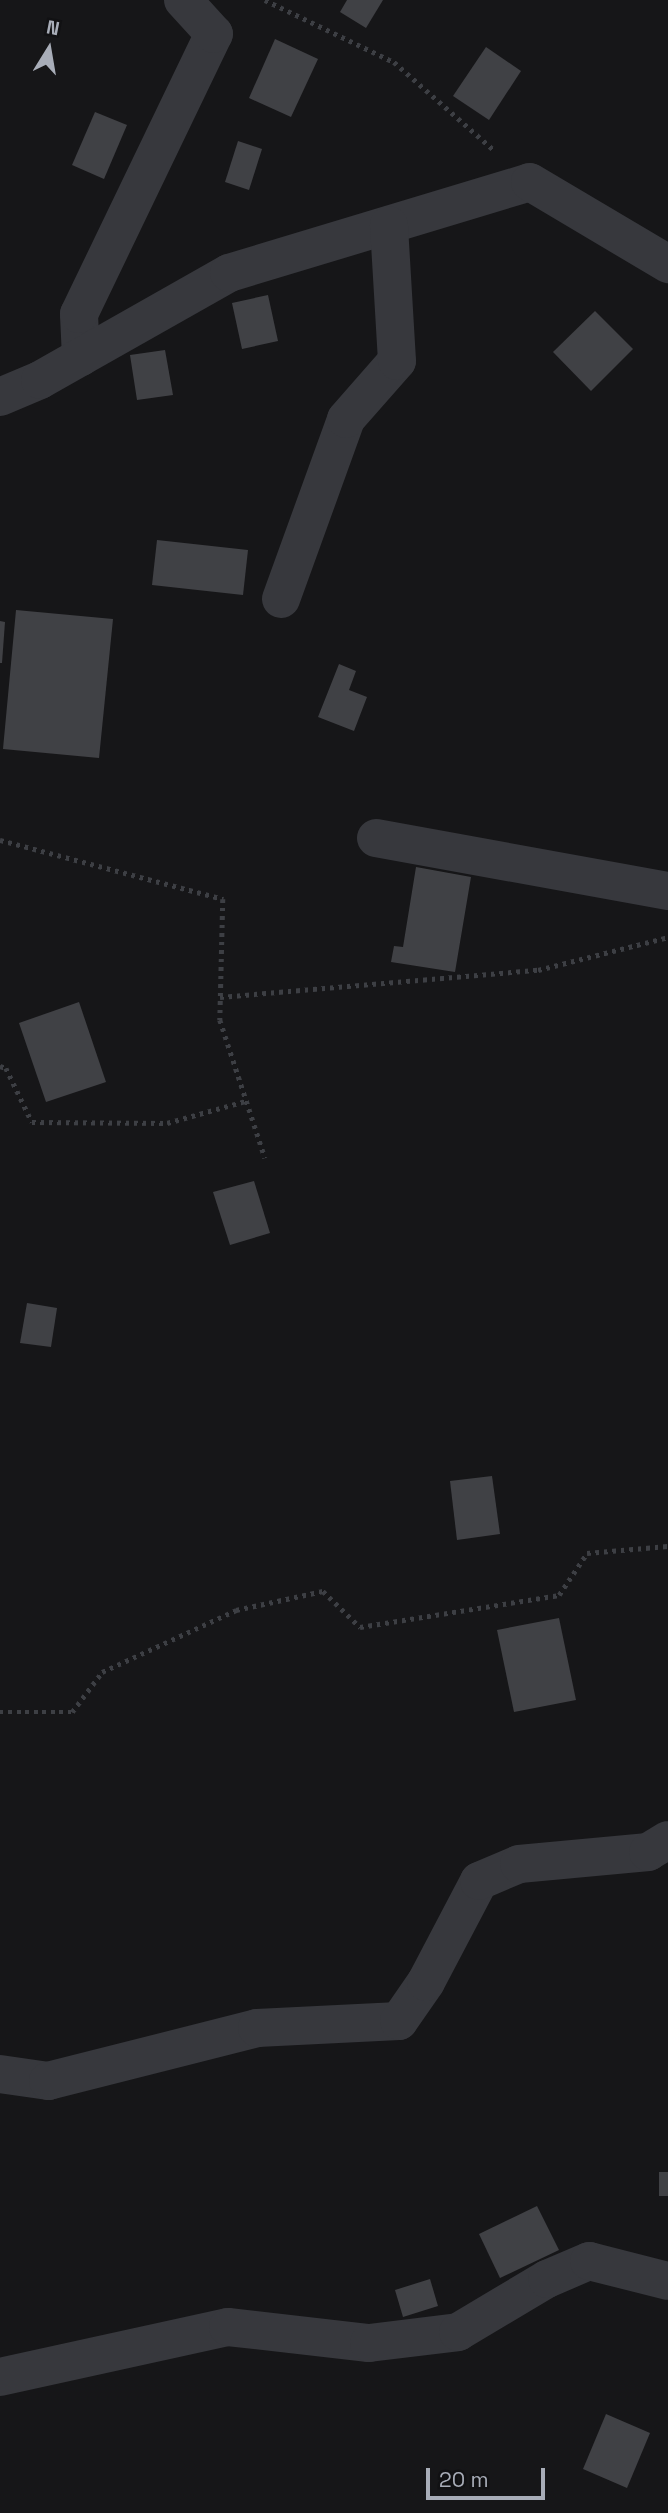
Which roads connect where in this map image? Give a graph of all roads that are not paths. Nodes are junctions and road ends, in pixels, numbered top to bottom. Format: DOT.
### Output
graph roads {
  1 [pos="183,0"];
  2 [pos="389,225"];
  3 [pos="668,264"];
  4 [pos="81,357"];
  5 [pos="0,397"];
  6 [pos="281,599"];
  7 [pos="376,838"];
  8 [pos="668,891"];
  9 [pos="668,1840"];
  10 [pos="0,2074"];
  11 [pos="668,2281"];
  12 [pos="0,2378"];
  1 -- 4 [label="street"];
  2 -- 3 [label="street"];
  2 -- 4 [label="street"];
  2 -- 6 [label="street"];
  4 -- 5 [label="street"];
  7 -- 8 [label="street"];
  9 -- 10 [label="street"];
  11 -- 12 [label="street"];
}
